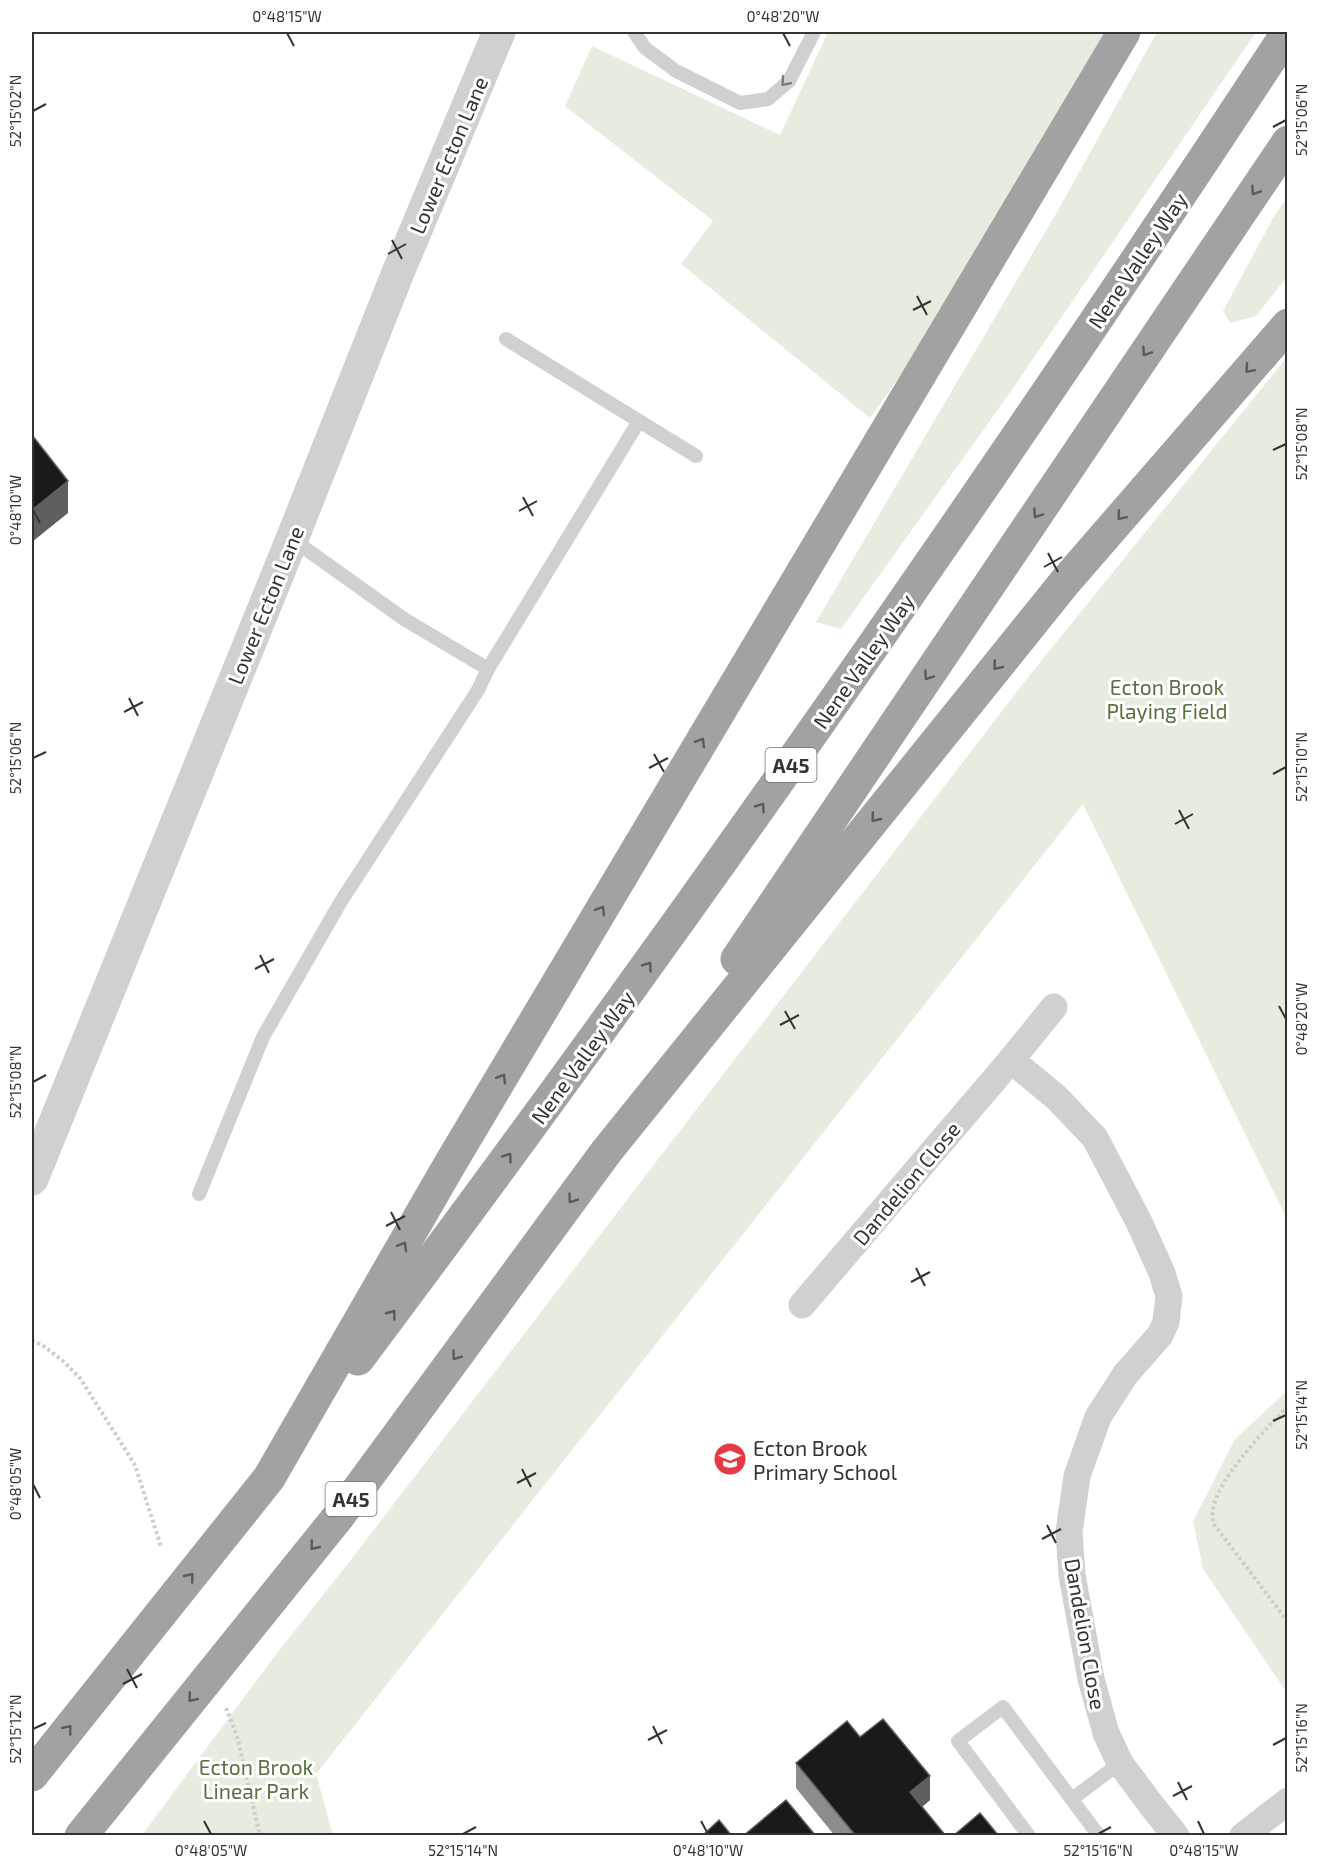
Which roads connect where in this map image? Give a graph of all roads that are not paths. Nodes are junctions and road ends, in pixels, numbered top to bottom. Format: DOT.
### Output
graph roads {
  1 [pos="499,32"];
  2 [pos="634,32"];
  3 [pos="814,32"];
  4 [pos="1124,32"];
  5 [pos="1287,32"];
  6 [pos="1287,142"];
  7 [pos="1287,325"];
  8 [pos="506,339"];
  9 [pos="639,421"];
  10 [pos="696,456"];
  11 [pos="292,539"];
  12 [pos="488,669"];
  13 [pos="1054,1007"];
  14 [pos="1011,1060"];
  15 [pos="606,1152"];
  16 [pos="32,1179"];
  17 [pos="200,1194"];
  18 [pos="802,1305"];
  19 [pos="269,1478"];
  20 [pos="1120,1763"];
  21 [pos="32,1775"];
  22 [pos="1072,1799"];
  23 [pos="1287,1801"];
  24 [pos="81,1836"];
  25 [pos="1029,1836"];
  26 [pos="1099,1836"];
  27 [pos="1176,1836"];
  28 [pos="1243,1836"];
  1 -- 11 [label="street, Lower Ecton Lane"];
  3 -- 2 [label="lane, one-way"];
  19 -- 4 [label="highway, one-way"];
  19 -- 5 [label="highway, Nene Valley Way / A45, one-way"];
  6 -- 15 [label="highway, A45, one-way"];
  7 -- 15 [label="highway, one-way"];
  8 -- 9 [label="lane"];
  9 -- 10 [label="lane"];
  9 -- 12 [label="lane"];
  11 -- 12 [label="lane"];
  11 -- 16 [label="street, Lower Ecton Lane"];
  12 -- 17 [label="lane"];
  13 -- 14 [label="street, Dandelion Close"];
  14 -- 18 [label="street, Dandelion Close"];
  14 -- 20 [label="street, Dandelion Close"];
  15 -- 24 [label="highway, A45, one-way"];
  21 -- 19 [label="highway, A45, one-way"];
  20 -- 22 [label="lane"];
  20 -- 27 [label="street, Dandelion Close"];
  22 -- 25 [label="lane"];
  22 -- 26 [label="lane"];
  23 -- 28 [label="street"];
}
